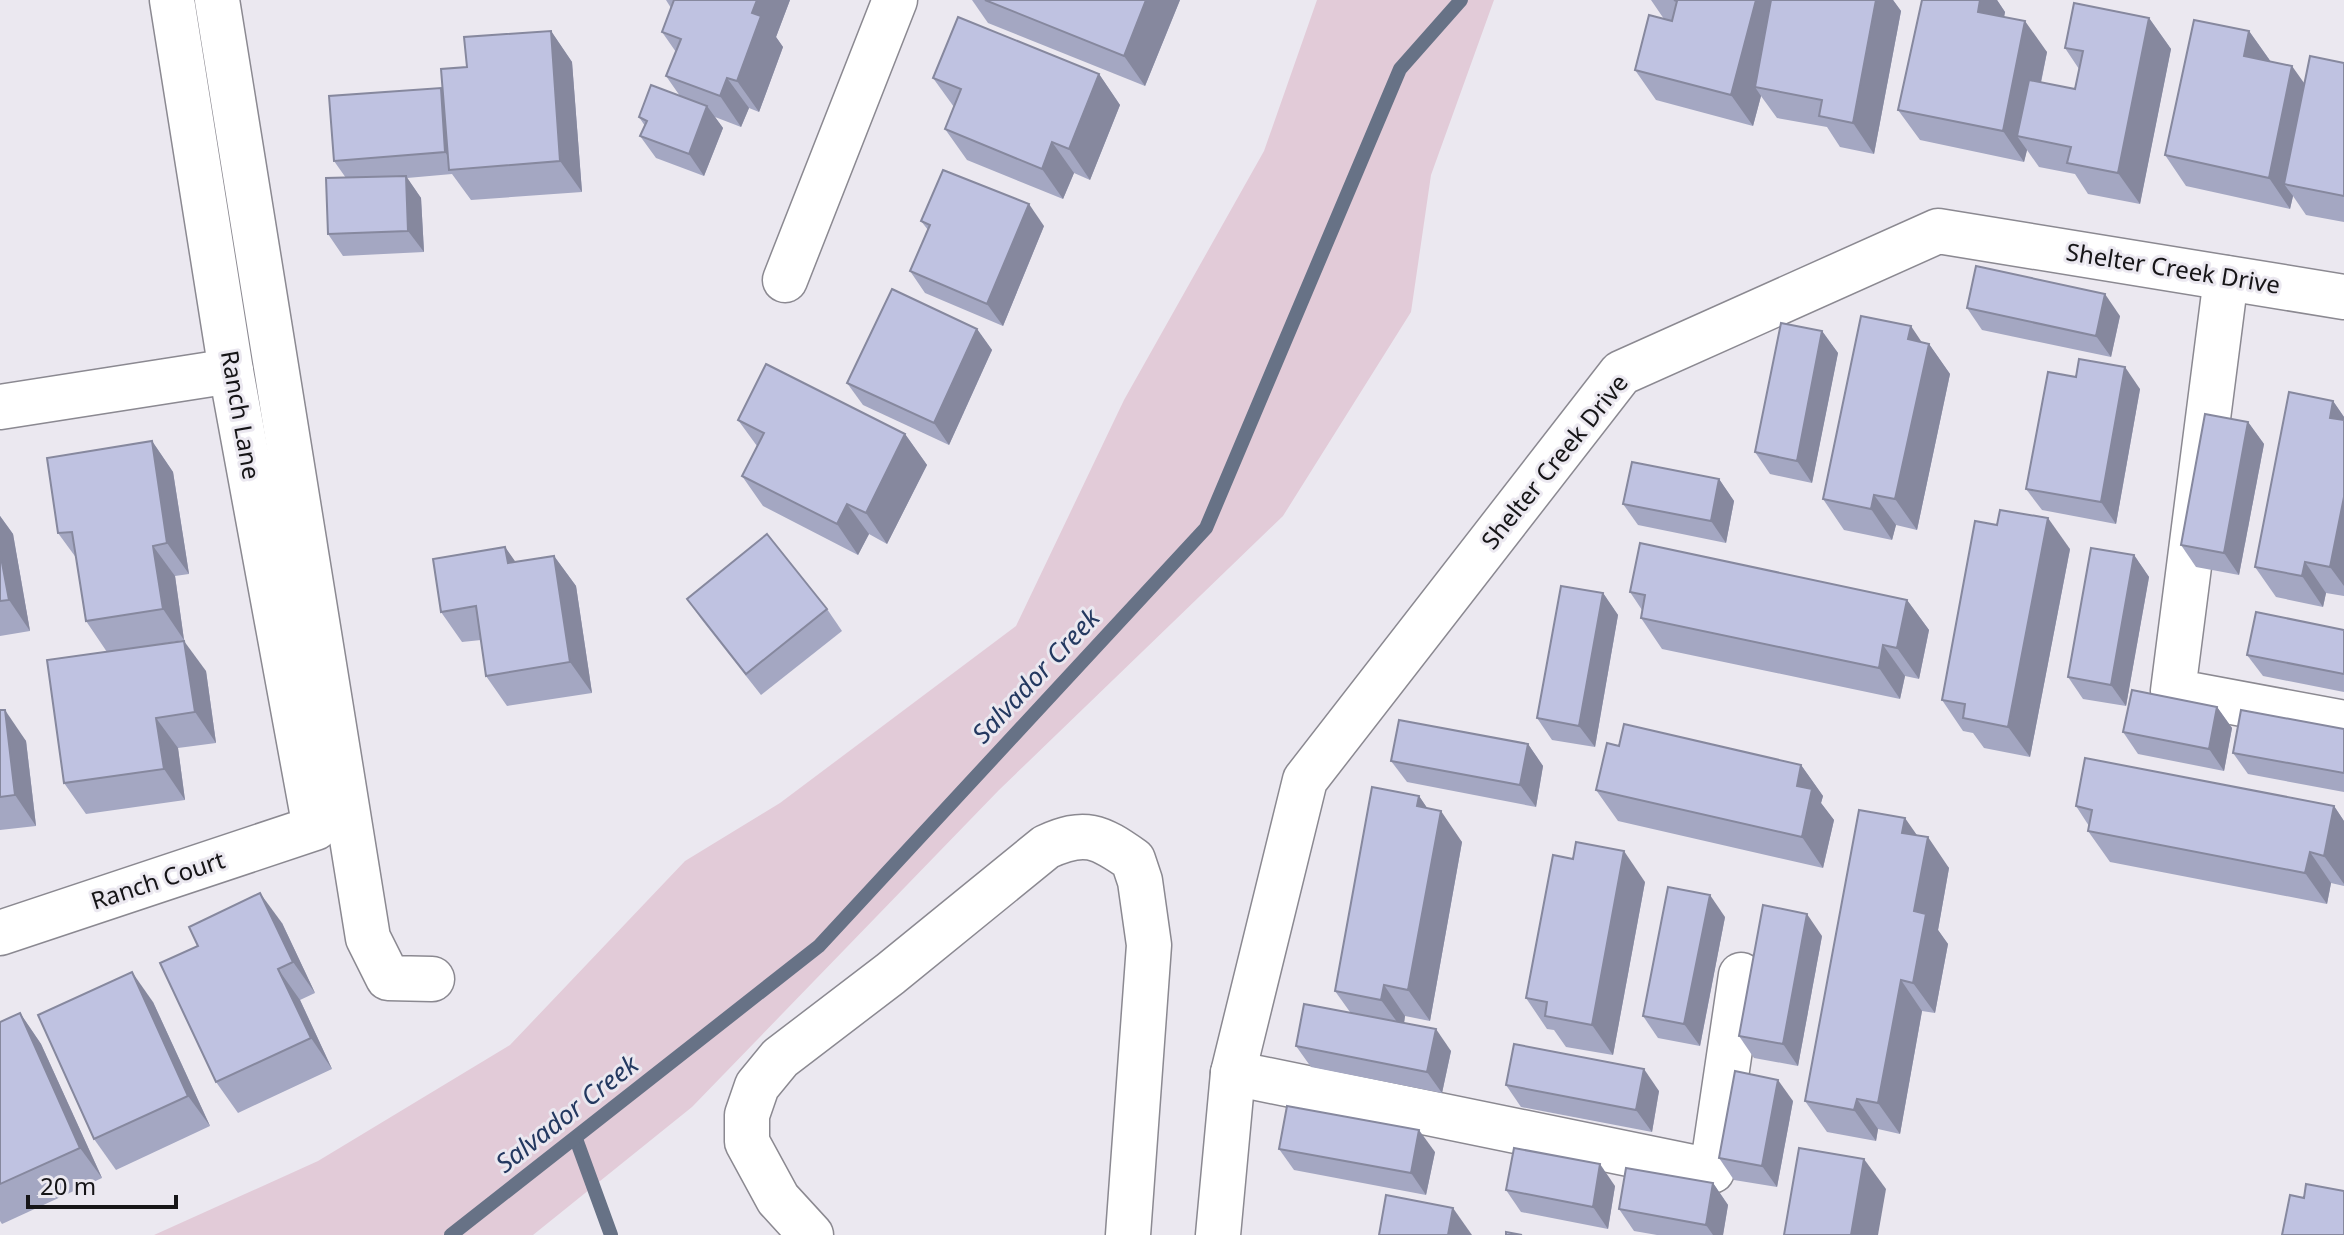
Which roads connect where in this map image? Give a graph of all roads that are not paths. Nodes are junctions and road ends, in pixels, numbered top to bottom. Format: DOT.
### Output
graph roads {
  1 [pos="172,0"];
  2 [pos="217,0"];
  3 [pos="895,0"];
  4 [pos="2226,278"];
  5 [pos="785,280"];
  6 [pos="2344,297"];
  7 [pos="231,371"];
  8 [pos="0,407"];
  9 [pos="2344,723"];
  10 [pos="315,828"];
  11 [pos="0,933"];
  12 [pos="1741,975"];
  13 [pos="432,979"];
  14 [pos="1233,1073"];
  15 [pos="811,1235"];
  16 [pos="1128,1235"];
  17 [pos="1218,1235"];
  1 -- 7 [label="street, Ranch Lane"];
  2 -- 13 [label="street"];
  3 -- 5 [label="street"];
  4 -- 6 [label="street, Shelter Creek Drive"];
  4 -- 9 [label="street"];
  4 -- 14 [label="street, Shelter Creek Drive"];
  7 -- 8 [label="street"];
  7 -- 10 [label="street, Ranch Lane"];
  10 -- 11 [label="street, Ranch Court"];
  12 -- 14 [label="street"];
  14 -- 17 [label="street, Shelter Creek Drive"];
  15 -- 16 [label="street"];
}
